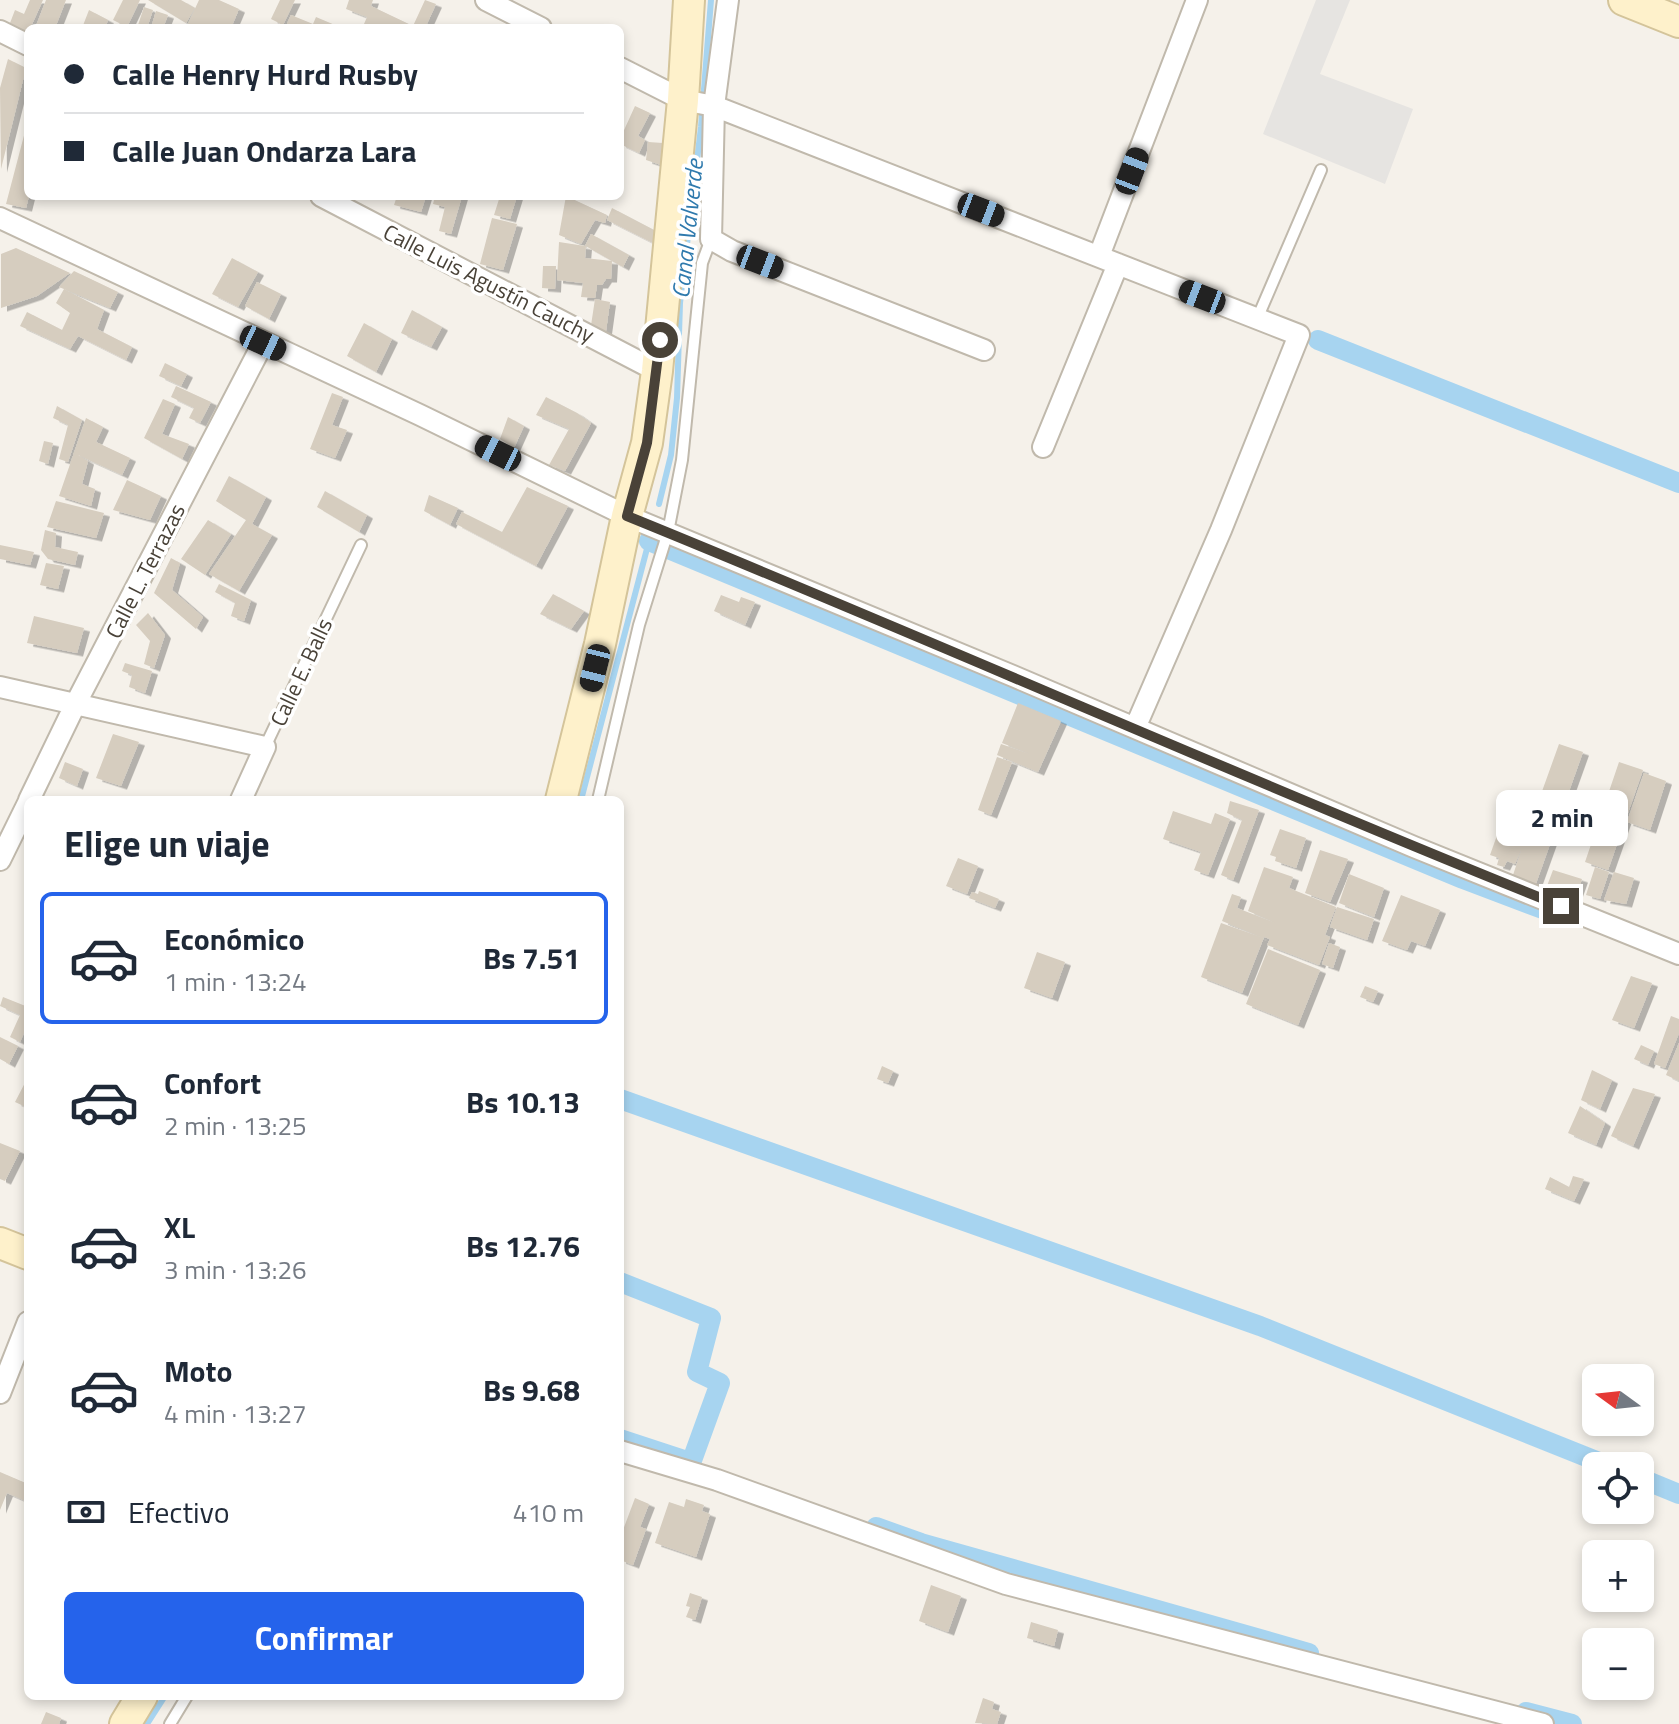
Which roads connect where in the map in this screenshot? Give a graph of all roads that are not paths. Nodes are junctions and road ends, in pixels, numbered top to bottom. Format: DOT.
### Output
graph roads {
  1 [pos="486,0"];
  2 [pos="689,0"];
  3 [pos="728,0"];
  4 [pos="1197,0"];
  5 [pos="1624,0"];
  6 [pos="1679,22"];
  7 [pos="533,24"];
  8 [pos="0,31"];
  9 [pos="24,43"];
  10 [pos="624,70"];
  11 [pos="683,100"];
  12 [pos="714,106"];
  13 [pos="1321,170"];
  14 [pos="329,200"];
  15 [pos="0,219"];
  16 [pos="711,239"];
  17 [pos="1109,260"];
  18 [pos="1257,319"];
  19 [pos="263,343"];
  20 [pos="984,350"];
  21 [pos="657,371"];
  22 [pos="1043,447"];
  23 [pos="627,516"];
  24 [pos="668,532"];
  25 [pos="361,545"];
  26 [pos="0,687"];
  27 [pos="76,703"];
  28 [pos="1135,728"];
  29 [pos="265,747"];
  30 [pos="31,796"];
  31 [pos="243,796"];
  32 [pos="562,796"];
  33 [pos="599,796"];
  34 [pos="24,811"];
  35 [pos="0,860"];
  36 [pos="1679,954"];
  37 [pos="0,1243"];
  38 [pos="24,1252"];
  39 [pos="24,1332"];
  40 [pos="0,1393"];
  41 [pos="624,1452"];
  42 [pos="140,1700"];
  43 [pos="185,1700"];
  44 [pos="125,1724"];
  45 [pos="170,1724"];
  46 [pos="1543,1724"];
  1 -- 7 [label="street"];
  2 -- 11 [label="street"];
  3 -- 12 [label="street"];
  4 -- 17 [label="street"];
  5 -- 6 [label="street"];
  8 -- 9 [label="street"];
  10 -- 11 [label="street"];
  11 -- 12 [label="street"];
  11 -- 21 [label="street"];
  12 -- 16 [label="street"];
  12 -- 17 [label="street"];
  13 -- 18 [label="lane"];
  14 -- 21 [label="street, Calle Luis Agustín Cauchy"];
  15 -- 19 [label="street"];
  16 -- 20 [label="street"];
  16 -- 24 [label="lane"];
  17 -- 18 [label="street"];
  17 -- 22 [label="street"];
  18 -- 28 [label="street"];
  19 -- 23 [label="street"];
  19 -- 27 [label="street, Calle L. Terrazas"];
  21 -- 23 [label="street"];
  23 -- 24 [label="street"];
  23 -- 32 [label="street"];
  24 -- 28 [label="street"];
  24 -- 33 [label="lane"];
  25 -- 29 [label="lane, Calle E. Balls"];
  26 -- 27 [label="street"];
  27 -- 29 [label="street"];
  27 -- 30 [label="street, Calle L. Terrazas"];
  28 -- 36 [label="street"];
  29 -- 31 [label="street, Calle E. Balls"];
  34 -- 35 [label="street, Calle L. Terrazas"];
  37 -- 38 [label="street"];
  39 -- 40 [label="street"];
  41 -- 46 [label="street"];
  42 -- 44 [label="street"];
  43 -- 45 [label="lane"];
}
